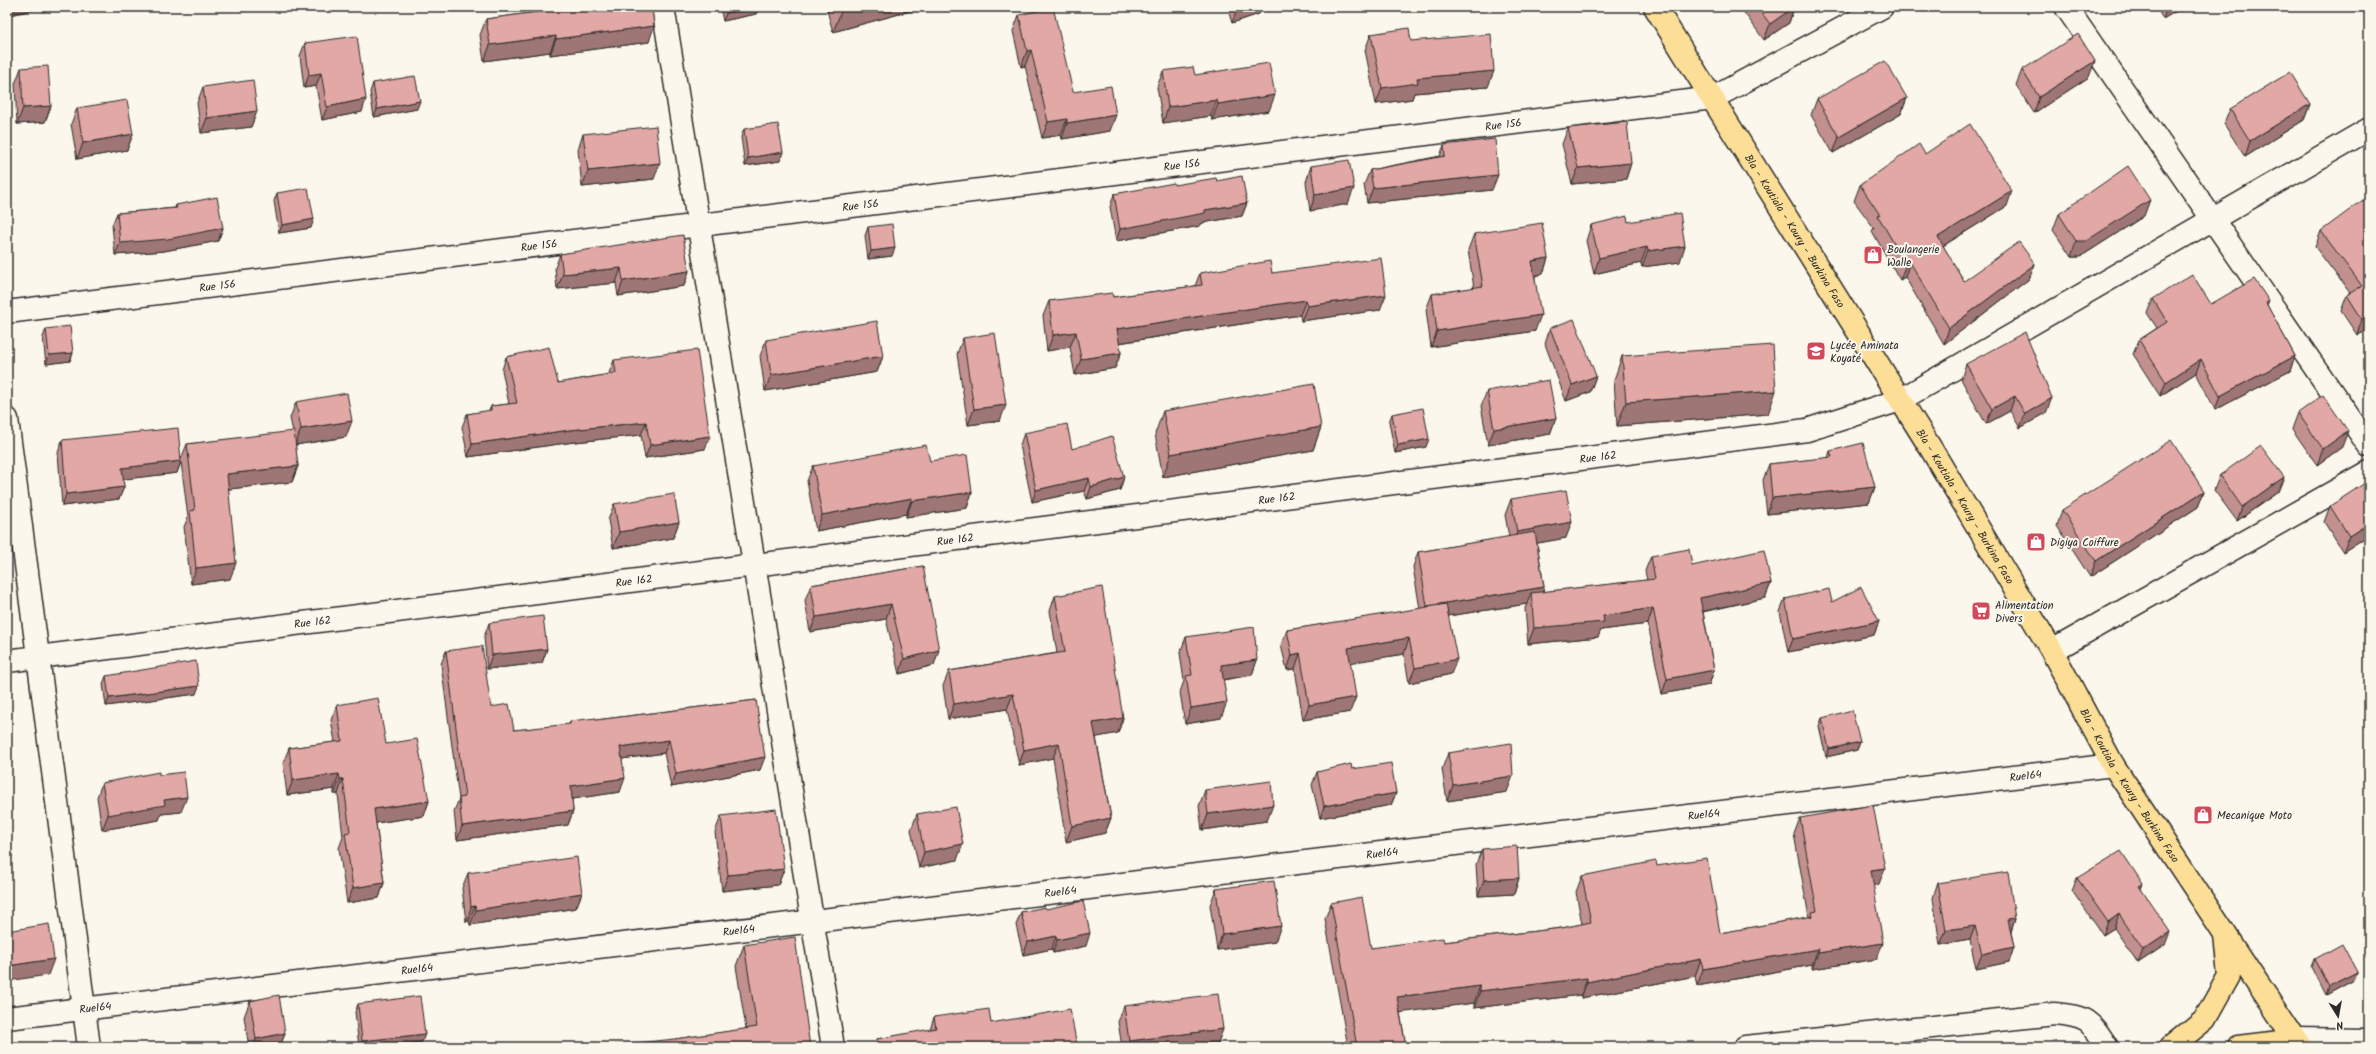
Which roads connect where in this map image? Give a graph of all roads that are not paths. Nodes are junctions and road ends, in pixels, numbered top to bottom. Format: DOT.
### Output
graph roads {
  1 [pos="663,7"];
  2 [pos="1655,7"];
  3 [pos="1882,7"];
  4 [pos="2066,7"];
  5 [pos="1713,98"];
  6 [pos="2369,129"];
  7 [pos="2213,220"];
  8 [pos="699,226"];
  9 [pos="7,312"];
  10 [pos="1900,400"];
  11 [pos="7,419"];
  12 [pos="2367,439"];
  13 [pos="2369,472"];
  14 [pos="754,565"];
  15 [pos="2052,651"];
  16 [pos="38,657"];
  17 [pos="7,661"];
  18 [pos="2113,765"];
  19 [pos="811,922"];
  20 [pos="2225,931"];
  21 [pos="83,1009"];
  22 [pos="7,1018"];
  23 [pos="2369,1041"];
  24 [pos="2298,1043"];
  25 [pos="89,1047"];
  26 [pos="833,1047"];
  27 [pos="1745,1047"];
  28 [pos="2107,1047"];
  29 [pos="2171,1047"];
  30 [pos="2239,1047"];
  1 -- 8 [label="street"];
  2 -- 5 [label="main road, Bla - Koutiala - Koury - Burkina Faso"];
  3 -- 5 [label="street"];
  4 -- 7 [label="street"];
  5 -- 8 [label="street, Rue 156"];
  5 -- 10 [label="main road, Bla - Koutiala - Koury - Burkina Faso"];
  6 -- 7 [label="street, Rue 162"];
  7 -- 10 [label="street, Rue 162"];
  7 -- 12 [label="street"];
  8 -- 9 [label="street, Rue 156"];
  8 -- 14 [label="street"];
  10 -- 14 [label="street, Rue 162"];
  10 -- 15 [label="main road, Bla - Koutiala - Koury - Burkina Faso"];
  11 -- 16 [label="street"];
  13 -- 15 [label="street"];
  14 -- 16 [label="street, Rue 162"];
  14 -- 19 [label="street"];
  15 -- 18 [label="main road, Bla - Koutiala - Koury - Burkina Faso"];
  16 -- 17 [label="street, Rue 162"];
  16 -- 21 [label="street"];
  18 -- 19 [label="street, Rue164"];
  18 -- 20 [label="main road, Bla - Koutiala - Koury - Burkina Faso"];
  19 -- 21 [label="street, Rue164"];
  19 -- 26 [label="street"];
  20 -- 24 [label="main road, Bla - Koutiala - Koury - Burkina Faso"];
  20 -- 29 [label="main road"];
  21 -- 22 [label="street, Rue164"];
  21 -- 25 [label="street"];
  23 -- 24 [label="street"];
  24 -- 30 [label="main road"];
  27 -- 28 [label="street"];
}
